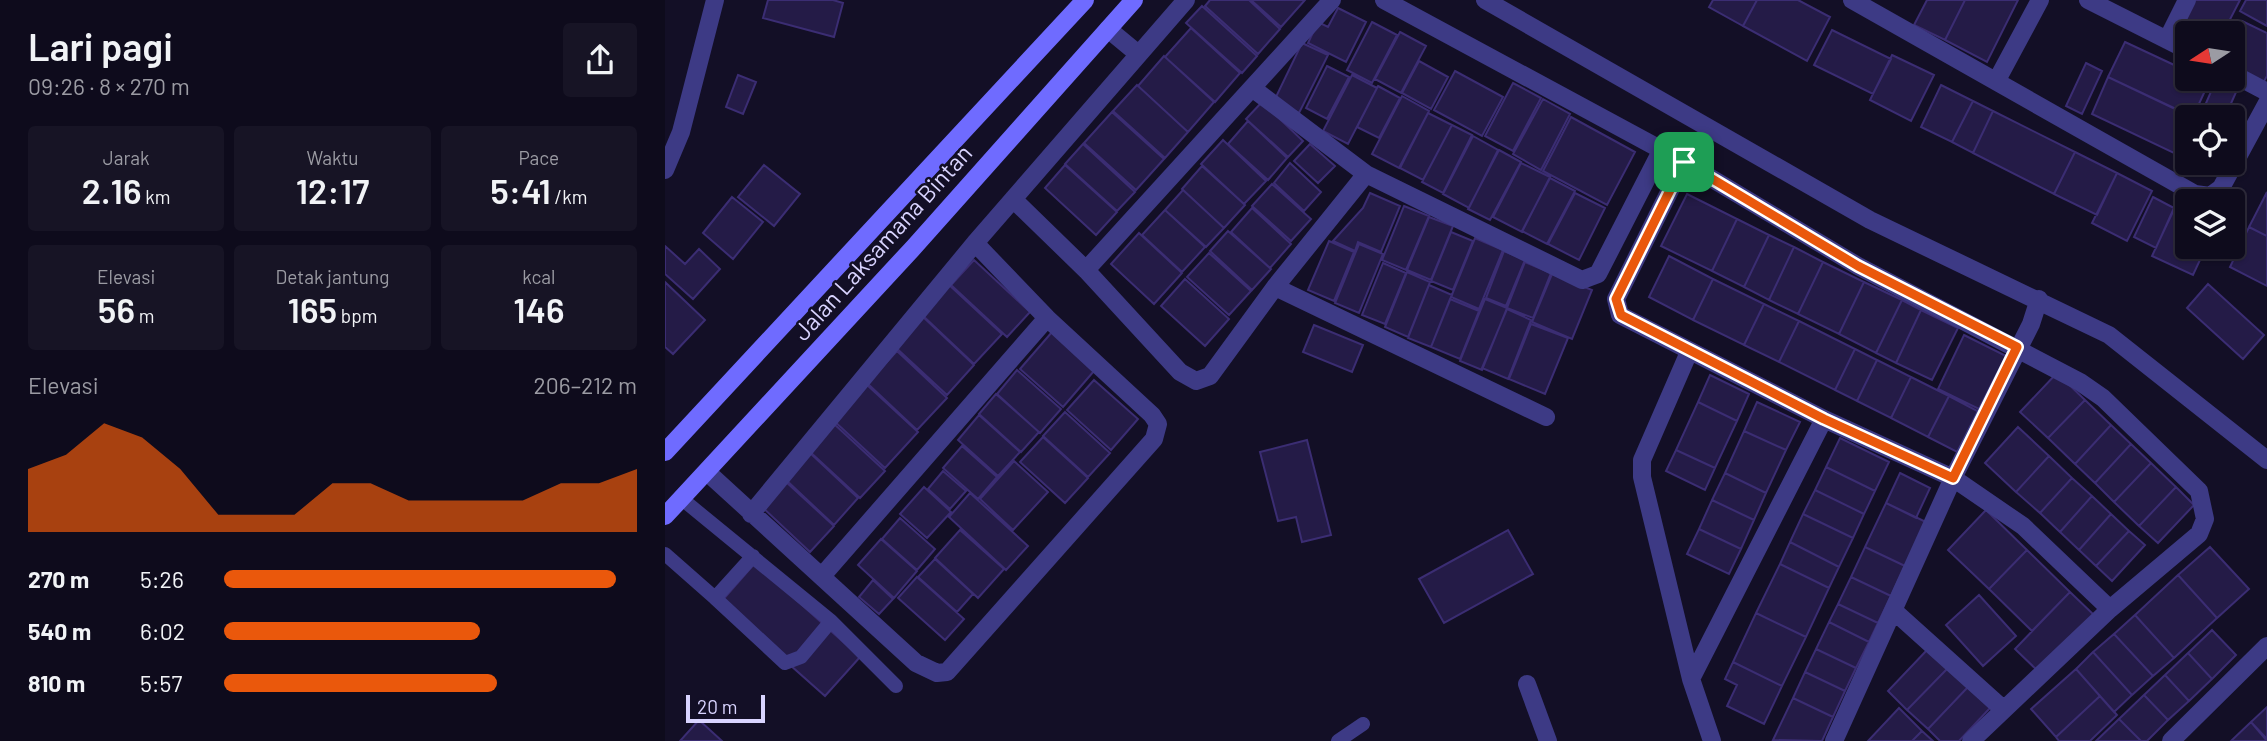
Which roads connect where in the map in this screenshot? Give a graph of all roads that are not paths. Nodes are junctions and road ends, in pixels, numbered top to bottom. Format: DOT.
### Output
graph roads {
  1 [pos="715,0"];
  2 [pos="1085,0"];
  3 [pos="1135,0"];
  4 [pos="1186,0"];
  5 [pos="1332,0"];
  6 [pos="1384,0"];
  7 [pos="1485,0"];
  8 [pos="2040,0"];
  9 [pos="2088,0"];
  10 [pos="2187,0"];
  11 [pos="1860,2"];
  12 [pos="1108,29"];
  13 [pos="2167,40"];
  14 [pos="2175,44"];
  15 [pos="1137,53"];
  16 [pos="1997,80"];
  17 [pos="2245,80"];
  18 [pos="1252,88"];
  19 [pos="2267,92"];
  20 [pos="2267,103"];
  21 [pos="1661,151"];
  22 [pos="1684,162"];
  23 [pos="665,170"];
  24 [pos="1366,174"];
  25 [pos="1013,199"];
  26 [pos="975,243"];
  27 [pos="1086,270"];
  28 [pos="1275,287"];
  29 [pos="2039,299"];
  30 [pos="1047,318"];
  31 [pos="2017,347"];
  32 [pos="1689,352"];
  33 [pos="1546,417"];
  34 [pos="1824,419"];
  35 [pos="2264,450"];
  36 [pos="665,452"];
  37 [pos="707,472"];
  38 [pos="1953,478"];
  39 [pos="682,499"];
  40 [pos="751,514"];
  41 [pos="665,516"];
  42 [pos="665,554"];
  43 [pos="753,556"];
  44 [pos="822,576"];
  45 [pos="715,598"];
  46 [pos="2110,609"];
  47 [pos="1894,611"];
  48 [pos="831,621"];
  49 [pos="2267,646"];
  50 [pos="1691,679"];
  51 [pos="1527,684"];
  52 [pos="896,686"];
  53 [pos="2003,709"];
  54 [pos="1363,724"];
  55 [pos="1338,741"];
  56 [pos="1548,741"];
  57 [pos="1712,741"];
  58 [pos="1834,741"];
  59 [pos="1971,741"];
  60 [pos="2171,741"];
  1 -- 23 [label="street"];
  2 -- 36 [label="main road, Jalan Laksamana Bintan"];
  3 -- 12 [label="main road, Jalan Laksamana Bintan"];
  4 -- 15 [label="street"];
  5 -- 18 [label="street"];
  6 -- 21 [label="street"];
  7 -- 29 [label="street"];
  8 -- 16 [label="street"];
  9 -- 13 [label="street"];
  10 -- 13 [label="street"];
  11 -- 16 [label="street"];
  12 -- 15 [label="street"];
  12 -- 37 [label="main road, Jalan Laksamana Bintan"];
  13 -- 14 [label="street"];
  15 -- 25 [label="street"];
  16 -- 20 [label="street"];
  17 -- 19 [label="street"];
  18 -- 24 [label="street"];
  18 -- 27 [label="street"];
  21 -- 22 [label="street"];
  21 -- 24 [label="street"];
  22 -- 31 [label="street"];
  22 -- 32 [label="street"];
  24 -- 28 [label="street"];
  25 -- 26 [label="street"];
  25 -- 27 [label="street"];
  26 -- 30 [label="street"];
  26 -- 40 [label="street"];
  27 -- 28 [label="street"];
  28 -- 33 [label="street"];
  29 -- 31 [label="street"];
  29 -- 35 [label="street"];
  30 -- 44 [label="street"];
  30 -- 44 [label="street"];
  31 -- 38 [label="street"];
  31 -- 46 [label="street"];
  32 -- 34 [label="street"];
  32 -- 50 [label="street"];
  34 -- 38 [label="street"];
  34 -- 50 [label="street"];
  37 -- 39 [label="main road, Jalan Laksamana Bintan"];
  37 -- 40 [label="street"];
  38 -- 46 [label="street"];
  38 -- 47 [label="street"];
  39 -- 41 [label="main road, Jalan Laksamana Bintan"];
  39 -- 43 [label="lane"];
  40 -- 44 [label="street"];
  42 -- 45 [label="lane"];
  43 -- 45 [label="lane"];
  43 -- 48 [label="lane"];
  45 -- 48 [label="lane"];
  46 -- 53 [label="street"];
  47 -- 53 [label="street"];
  47 -- 58 [label="street"];
  48 -- 52 [label="lane"];
  49 -- 60 [label="street"];
  50 -- 57 [label="street"];
  51 -- 56 [label="street"];
  53 -- 59 [label="street"];
  54 -- 55 [label="lane"];
}
